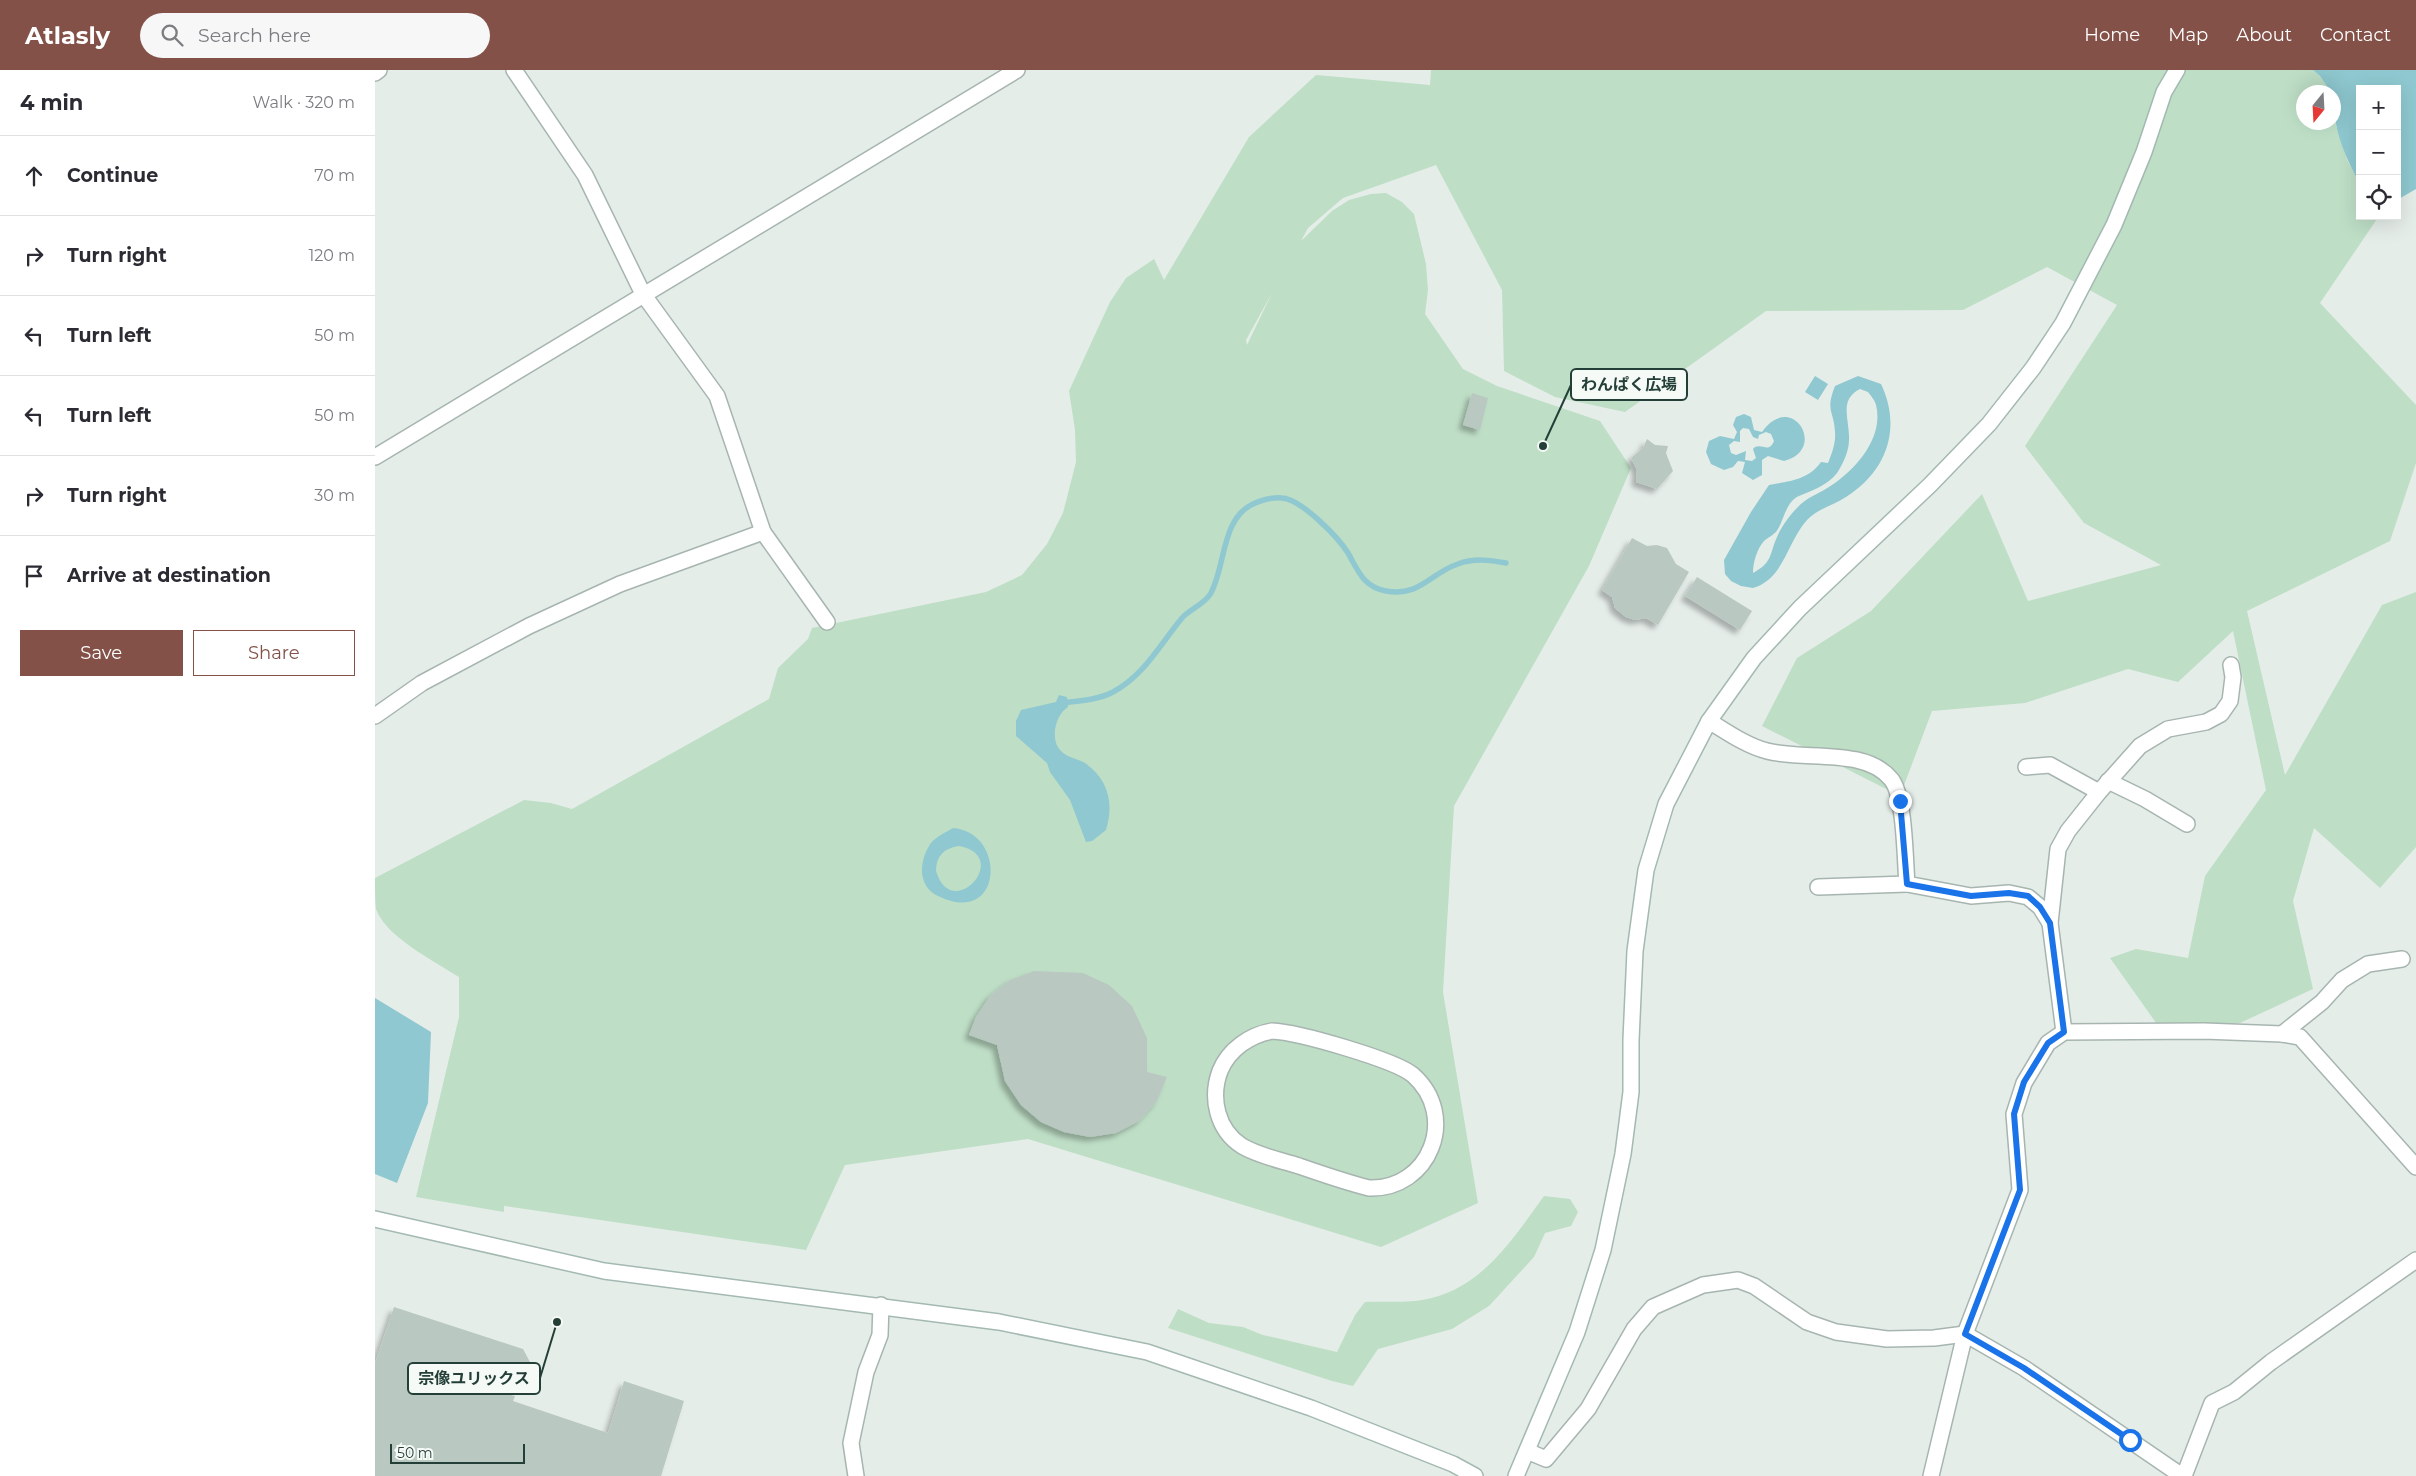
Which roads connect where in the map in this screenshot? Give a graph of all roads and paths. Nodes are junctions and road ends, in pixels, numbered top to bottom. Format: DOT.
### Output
graph roads {
  1 [pos="379,70"];
  2 [pos="514,70"];
  3 [pos="1017,70"];
  4 [pos="2177,70"];
  5 [pos="375,73"];
  6 [pos="643,294"];
  7 [pos="375,457"];
  8 [pos="763,532"];
  9 [pos="827,622"];
  10 [pos="2231,665"];
  11 [pos="375,716"];
  12 [pos="1709,721"];
  13 [pos="2026,767"];
  14 [pos="2104,786"];
  15 [pos="2187,824"];
  16 [pos="1907,884"];
  17 [pos="1819,886"];
  18 [pos="2050,923"];
  19 [pos="2402,959"];
  20 [pos="2064,1032"];
  21 [pos="2282,1034"];
  22 [pos="2416,1167"];
  23 [pos="1355,1184"];
  24 [pos="375,1220"];
  25 [pos="2416,1260"];
  26 [pos="881,1305"];
  27 [pos="1965,1334"];
  28 [pos="1527,1451"];
  29 [pos="1450,1470"];
  30 [pos="856,1476"];
  31 [pos="1475,1476"];
  32 [pos="1516,1476"];
  33 [pos="1931,1476"];
  34 [pos="2183,1476"];
  1 -- 5 [label="street"];
  2 -- 6 [label="street"];
  3 -- 6 [label="street"];
  4 -- 12 [label="street"];
  6 -- 7 [label="street"];
  6 -- 8 [label="street"];
  8 -- 9 [label="street"];
  8 -- 11 [label="street"];
  10 -- 14 [label="street"];
  12 -- 16 [label="street"];
  12 -- 28 [label="street"];
  13 -- 14 [label="street"];
  14 -- 15 [label="street"];
  14 -- 18 [label="street"];
  16 -- 17 [label="street"];
  16 -- 18 [label="street"];
  18 -- 20 [label="street"];
  19 -- 21 [label="street"];
  20 -- 21 [label="street"];
  20 -- 27 [label="street"];
  21 -- 22 [label="street"];
  23 -- 23 [label="street"];
  24 -- 26 [label="street"];
  25 -- 34 [label="street"];
  26 -- 29 [label="street"];
  26 -- 30 [label="street"];
  27 -- 28 [label="street"];
  27 -- 33 [label="street"];
  27 -- 34 [label="street"];
  28 -- 32 [label="street"];
  29 -- 31 [label="street"];
}
